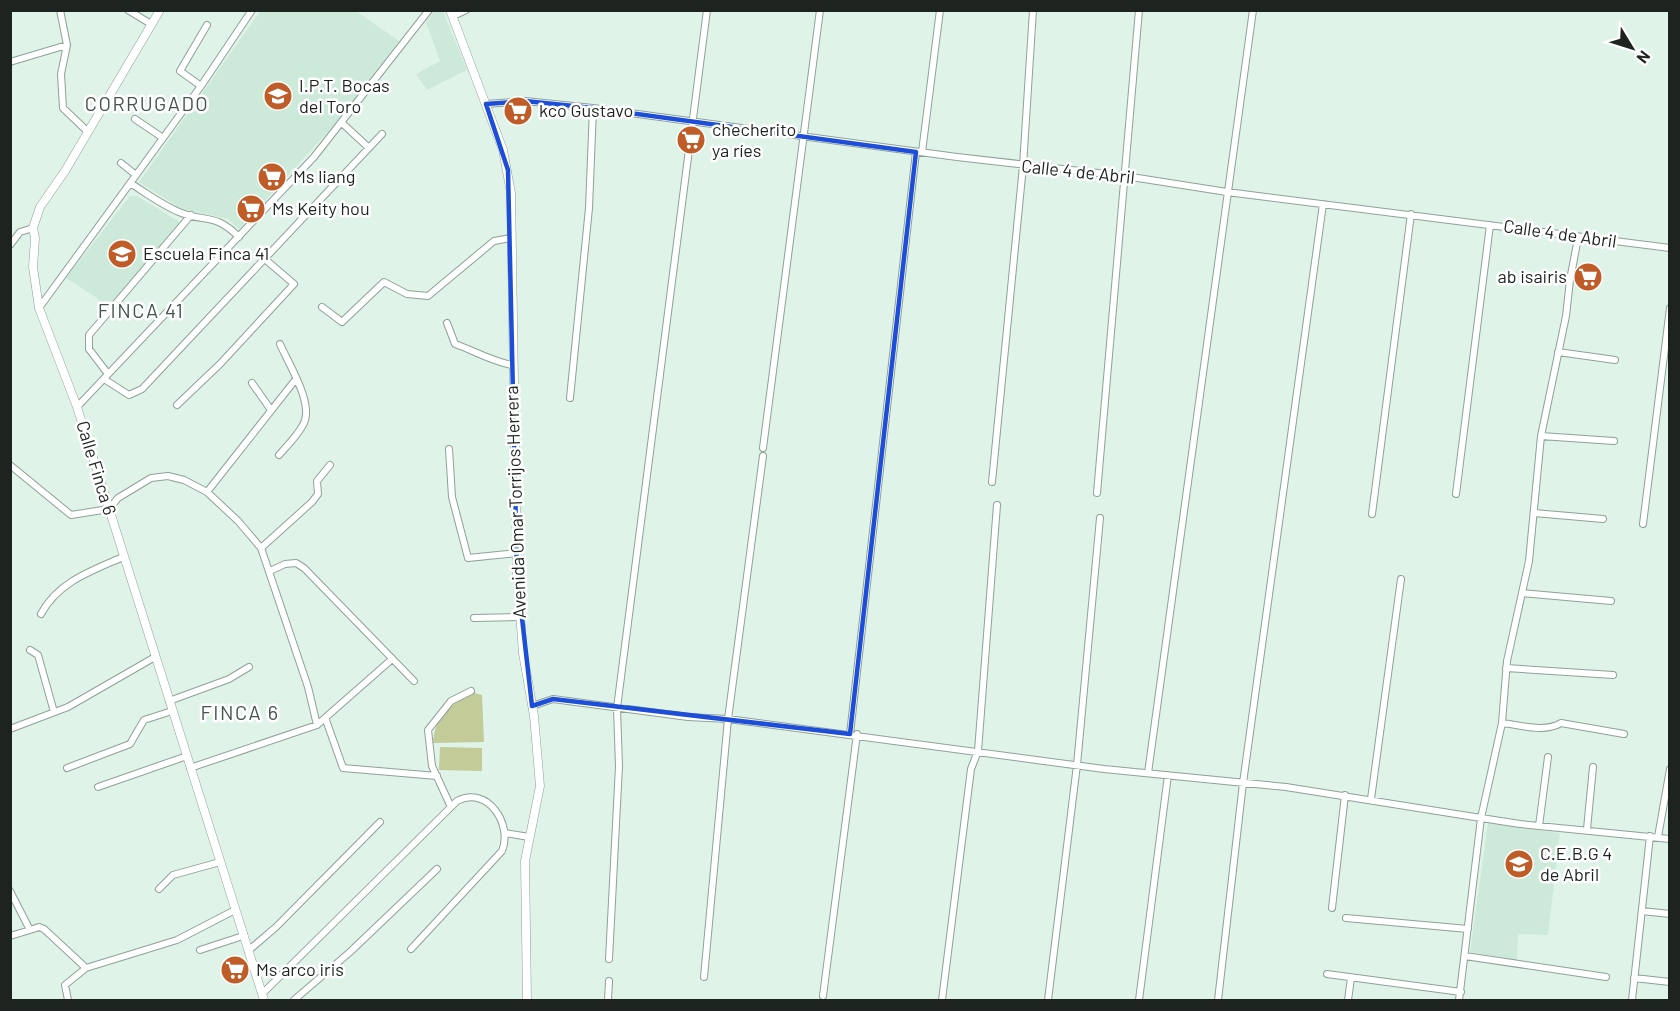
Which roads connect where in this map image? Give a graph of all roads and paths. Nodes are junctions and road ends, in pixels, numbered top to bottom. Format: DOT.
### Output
graph roads {
  1 [pos="60,10"];
  2 [pos="128,10"];
  3 [pos="160,10"];
  4 [pos="252,10"];
  5 [pos="429,10"];
  6 [pos="466,10"];
  7 [pos="707,10"];
  8 [pos="820,10"];
  9 [pos="940,10"];
  10 [pos="1033,10"];
  11 [pos="1139,10"];
  12 [pos="1252,10"];
  13 [pos="452,13"];
  14 [pos="151,24"];
  15 [pos="207,25"];
  16 [pos="67,45"];
  17 [pos="10,62"];
  18 [pos="201,86"];
  19 [pos="486,104"];
  20 [pos="593,108"];
  21 [pos="135,119"];
  22 [pos="693,122"];
  23 [pos="342,123"];
  24 [pos="88,132"];
  25 [pos="382,134"];
  26 [pos="802,137"];
  27 [pos="163,138"];
  28 [pos="369,148"];
  29 [pos="919,152"];
  30 [pos="121,163"];
  31 [pos="1023,166"];
  32 [pos="136,175"];
  33 [pos="1125,176"];
  34 [pos="130,183"];
  35 [pos="1227,192"];
  36 [pos="1323,204"];
  37 [pos="1411,214"];
  38 [pos="191,215"];
  39 [pos="1490,225"];
  40 [pos="33,228"];
  41 [pos="238,237"];
  42 [pos="511,238"];
  43 [pos="1578,238"];
  44 [pos="10,245"];
  45 [pos="1670,248"];
  46 [pos="266,260"];
  47 [pos="322,307"];
  48 [pos="39,308"];
  49 [pos="1670,308"];
  50 [pos="447,323"];
  51 [pos="280,344"];
  52 [pos="1558,352"];
  53 [pos="1615,360"];
  54 [pos="512,365"];
  55 [pos="106,377"];
  56 [pos="296,379"];
  57 [pos="252,383"];
  58 [pos="570,398"];
  59 [pos="177,405"];
  60 [pos="77,406"];
  61 [pos="271,410"];
  62 [pos="1541,435"];
  63 [pos="1614,441"];
  64 [pos="763,448"];
  65 [pos="449,449"];
  66 [pos="279,455"];
  67 [pos="763,456"];
  68 [pos="10,465"];
  69 [pos="330,465"];
  70 [pos="992,482"];
  71 [pos="207,492"];
  72 [pos="1097,493"];
  73 [pos="1456,494"];
  74 [pos="997,505"];
  75 [pos="109,509"];
  76 [pos="1534,513"];
  77 [pos="1372,514"];
  78 [pos="1100,518"];
  79 [pos="1603,519"];
  80 [pos="1643,524"];
  81 [pos="261,548"];
  82 [pos="517,553"];
  83 [pos="123,557"];
  84 [pos="270,571"];
  85 [pos="1401,579"];
  86 [pos="1522,593"];
  87 [pos="1611,601"];
  88 [pos="41,614"];
  89 [pos="520,617"];
  90 [pos="474,618"];
  91 [pos="30,650"];
  92 [pos="155,657"];
  93 [pos="392,660"];
  94 [pos="249,667"];
  95 [pos="1506,668"];
  96 [pos="1613,675"];
  97 [pos="414,681"];
  98 [pos="471,691"];
  99 [pos="169,701"];
  100 [pos="532,706"];
  101 [pos="617,708"];
  102 [pos="172,711"];
  103 [pos="54,712"];
  104 [pos="729,719"];
  105 [pos="326,720"];
  106 [pos="1502,723"];
  107 [pos="318,725"];
  108 [pos="11,726"];
  109 [pos="854,734"];
  110 [pos="1624,734"];
  111 [pos="978,751"];
  112 [pos="187,756"];
  113 [pos="1548,757"];
  114 [pos="1077,765"];
  115 [pos="1593,767"];
  116 [pos="67,768"];
  117 [pos="190,768"];
  118 [pos="1670,769"];
  119 [pos="1148,773"];
  120 [pos="1168,775"];
  121 [pos="437,776"];
  122 [pos="1243,783"];
  123 [pos="98,787"];
  124 [pos="1345,795"];
  125 [pos="1371,799"];
  126 [pos="451,807"];
  127 [pos="1481,818"];
  128 [pos="380,822"];
  129 [pos="1539,826"];
  130 [pos="1587,829"];
  131 [pos="505,833"];
  132 [pos="1650,836"];
  133 [pos="529,837"];
  134 [pos="1658,837"];
  135 [pos="1670,839"];
  136 [pos="220,862"];
  137 [pos="437,868"];
  138 [pos="159,889"];
  139 [pos="10,891"];
  140 [pos="1332,908"];
  141 [pos="235,910"];
  142 [pos="1642,911"];
  143 [pos="1670,914"];
  144 [pos="1346,918"];
  145 [pos="1468,929"];
  146 [pos="30,930"];
  147 [pos="10,936"];
  148 [pos="243,936"];
  149 [pos="411,949"];
  150 [pos="200,950"];
  151 [pos="248,951"];
  152 [pos="1465,956"];
  153 [pos="609,959"];
  154 [pos="86,968"];
  155 [pos="1328,974"];
  156 [pos="704,976"];
  157 [pos="1606,976"];
  158 [pos="1351,978"];
  159 [pos="1634,978"];
  160 [pos="609,981"];
  161 [pos="1670,982"];
  162 [pos="1461,992"];
  163 [pos="823,996"];
  164 [pos="263,997"];
  165 [pos="68,1000"];
  166 [pos="294,1000"];
  167 [pos="527,1000"];
  168 [pos="608,1000"];
  169 [pos="942,1000"];
  170 [pos="1048,1000"];
  171 [pos="1139,1000"];
  172 [pos="1218,1000"];
  173 [pos="1348,1000"];
  174 [pos="1460,1000"];
  175 [pos="1632,1000"];
  1 -- 16 [label="street"];
  2 -- 14 [label="street"];
  3 -- 14 [label="street"];
  4 -- 18 [label="street"];
  5 -- 23 [label="street, Calle Finca 6"];
  6 -- 13 [label="street"];
  7 -- 22 [label="street"];
  8 -- 26 [label="street"];
  9 -- 29 [label="street"];
  10 -- 31 [label="street"];
  11 -- 33 [label="street"];
  12 -- 35 [label="street"];
  13 -- 19 [label="street, Avenida Omar Torrijos Herrera"];
  14 -- 24 [label="street"];
  15 -- 18 [label="street"];
  16 -- 17 [label="street"];
  16 -- 24 [label="street"];
  18 -- 27 [label="street"];
  19 -- 20 [label="street, Calle 4 de Abril"];
  19 -- 42 [label="street, Avenida Omar Torrijos Herrera"];
  20 -- 22 [label="street, Calle 4 de Abril"];
  20 -- 58 [label="street"];
  21 -- 27 [label="street"];
  22 -- 26 [label="street, Calle 4 de Abril"];
  22 -- 101 [label="street"];
  23 -- 28 [label="street"];
  23 -- 41 [label="street, Calle Finca 6"];
  24 -- 40 [label="street"];
  25 -- 28 [label="street"];
  26 -- 29 [label="street, Calle 4 de Abril"];
  26 -- 64 [label="street"];
  27 -- 32 [label="street"];
  28 -- 46 [label="street"];
  29 -- 31 [label="street, Calle 4 de Abril"];
  29 -- 109 [label="street"];
  30 -- 32 [label="street"];
  31 -- 33 [label="street, Calle 4 de Abril"];
  31 -- 70 [label="street"];
  32 -- 34 [label="street"];
  33 -- 35 [label="street, Calle 4 de Abril"];
  33 -- 72 [label="street"];
  34 -- 38 [label="street"];
  34 -- 48 [label="street"];
  35 -- 36 [label="street, Calle 4 de Abril"];
  35 -- 119 [label="street"];
  36 -- 37 [label="street, Calle 4 de Abril"];
  36 -- 122 [label="street"];
  37 -- 39 [label="street, Calle 4 de Abril"];
  37 -- 77 [label="street"];
  38 -- 41 [label="street"];
  38 -- 55 [label="street"];
  39 -- 43 [label="street, Calle 4 de Abril"];
  39 -- 73 [label="street"];
  40 -- 44 [label="street"];
  40 -- 48 [label="street"];
  41 -- 55 [label="street, Calle Finca 6"];
  42 -- 47 [label="street"];
  42 -- 54 [label="street, Avenida Omar Torrijos Herrera"];
  43 -- 45 [label="street, Calle 4 de Abril"];
  43 -- 52 [label="street"];
  46 -- 55 [label="street"];
  46 -- 59 [label="street"];
  48 -- 60 [label="street"];
  49 -- 80 [label="street"];
  50 -- 54 [label="street"];
  51 -- 56 [label="street"];
  52 -- 53 [label="street"];
  52 -- 62 [label="street"];
  54 -- 82 [label="street, Avenida Omar Torrijos Herrera"];
  55 -- 60 [label="street, Calle Finca 6"];
  56 -- 61 [label="street"];
  56 -- 66 [label="street"];
  57 -- 61 [label="street"];
  60 -- 75 [label="street, Calle Finca 6"];
  61 -- 71 [label="street"];
  62 -- 63 [label="street"];
  62 -- 76 [label="street"];
  65 -- 82 [label="street"];
  67 -- 104 [label="street"];
  68 -- 75 [label="street"];
  69 -- 81 [label="street"];
  71 -- 75 [label="street"];
  71 -- 81 [label="street"];
  74 -- 111 [label="street"];
  75 -- 83 [label="street, Calle Finca 6"];
  76 -- 79 [label="street"];
  76 -- 86 [label="street"];
  78 -- 114 [label="street"];
  81 -- 84 [label="street"];
  82 -- 89 [label="street, Avenida Omar Torrijos Herrera"];
  83 -- 88 [label="street"];
  83 -- 92 [label="street, Calle Finca 6"];
  84 -- 93 [label="street"];
  84 -- 107 [label="street"];
  85 -- 125 [label="street"];
  86 -- 87 [label="street"];
  86 -- 95 [label="street"];
  89 -- 90 [label="street"];
  89 -- 100 [label="street, Avenida Omar Torrijos Herrera"];
  91 -- 103 [label="street"];
  92 -- 99 [label="street, Calle Finca 6"];
  92 -- 103 [label="street"];
  93 -- 97 [label="street"];
  93 -- 105 [label="street"];
  94 -- 99 [label="street"];
  95 -- 96 [label="street"];
  95 -- 106 [label="street"];
  98 -- 121 [label="street"];
  99 -- 102 [label="street, Calle Finca 6"];
  100 -- 101 [label="street"];
  100 -- 133 [label="street, Avenida Omar Torrijos Herrera"];
  101 -- 104 [label="street"];
  101 -- 153 [label="street"];
  102 -- 112 [label="street, Calle Finca 6"];
  102 -- 116 [label="street"];
  103 -- 108 [label="street"];
  104 -- 109 [label="street"];
  104 -- 156 [label="street"];
  105 -- 107 [label="street"];
  105 -- 121 [label="street"];
  106 -- 110 [label="street"];
  106 -- 127 [label="street"];
  107 -- 117 [label="street"];
  109 -- 111 [label="street"];
  109 -- 163 [label="street"];
  111 -- 114 [label="street"];
  111 -- 169 [label="street"];
  112 -- 117 [label="street, Calle Finca 6"];
  112 -- 123 [label="street"];
  113 -- 129 [label="street"];
  114 -- 119 [label="street"];
  114 -- 170 [label="street"];
  115 -- 130 [label="street"];
  117 -- 136 [label="street, Calle Finca 6"];
  118 -- 134 [label="street"];
  119 -- 120 [label="street"];
  120 -- 122 [label="street"];
  120 -- 171 [label="street"];
  121 -- 126 [label="street"];
  122 -- 124 [label="street"];
  122 -- 172 [label="street"];
  124 -- 125 [label="street"];
  124 -- 140 [label="street"];
  125 -- 127 [label="street"];
  126 -- 131 [label="street"];
  126 -- 164 [label="street"];
  127 -- 129 [label="street"];
  127 -- 145 [label="street"];
  128 -- 151 [label="street"];
  129 -- 130 [label="street"];
  130 -- 132 [label="street"];
  131 -- 133 [label="street"];
  131 -- 149 [label="street"];
  132 -- 134 [label="street"];
  132 -- 142 [label="street"];
  133 -- 167 [label="street, Avenida Omar Torrijos Herrera"];
  134 -- 135 [label="street"];
  136 -- 138 [label="street"];
  136 -- 141 [label="street, Calle Finca 6"];
  137 -- 166 [label="street"];
  139 -- 146 [label="street"];
  141 -- 148 [label="street, Calle Finca 6"];
  141 -- 154 [label="street"];
  142 -- 143 [label="street"];
  142 -- 159 [label="street"];
  144 -- 145 [label="street"];
  145 -- 152 [label="street"];
  146 -- 147 [label="street"];
  146 -- 154 [label="street"];
  148 -- 150 [label="street"];
  148 -- 151 [label="street, Calle Finca 6"];
  151 -- 164 [label="street, Calle Finca 6"];
  152 -- 157 [label="street"];
  152 -- 162 [label="street"];
  154 -- 165 [label="street"];
  155 -- 158 [label="street"];
  158 -- 162 [label="street"];
  158 -- 173 [label="street"];
  159 -- 161 [label="street"];
  159 -- 175 [label="street"];
  160 -- 168 [label="street"];
  162 -- 174 [label="street"];
}
